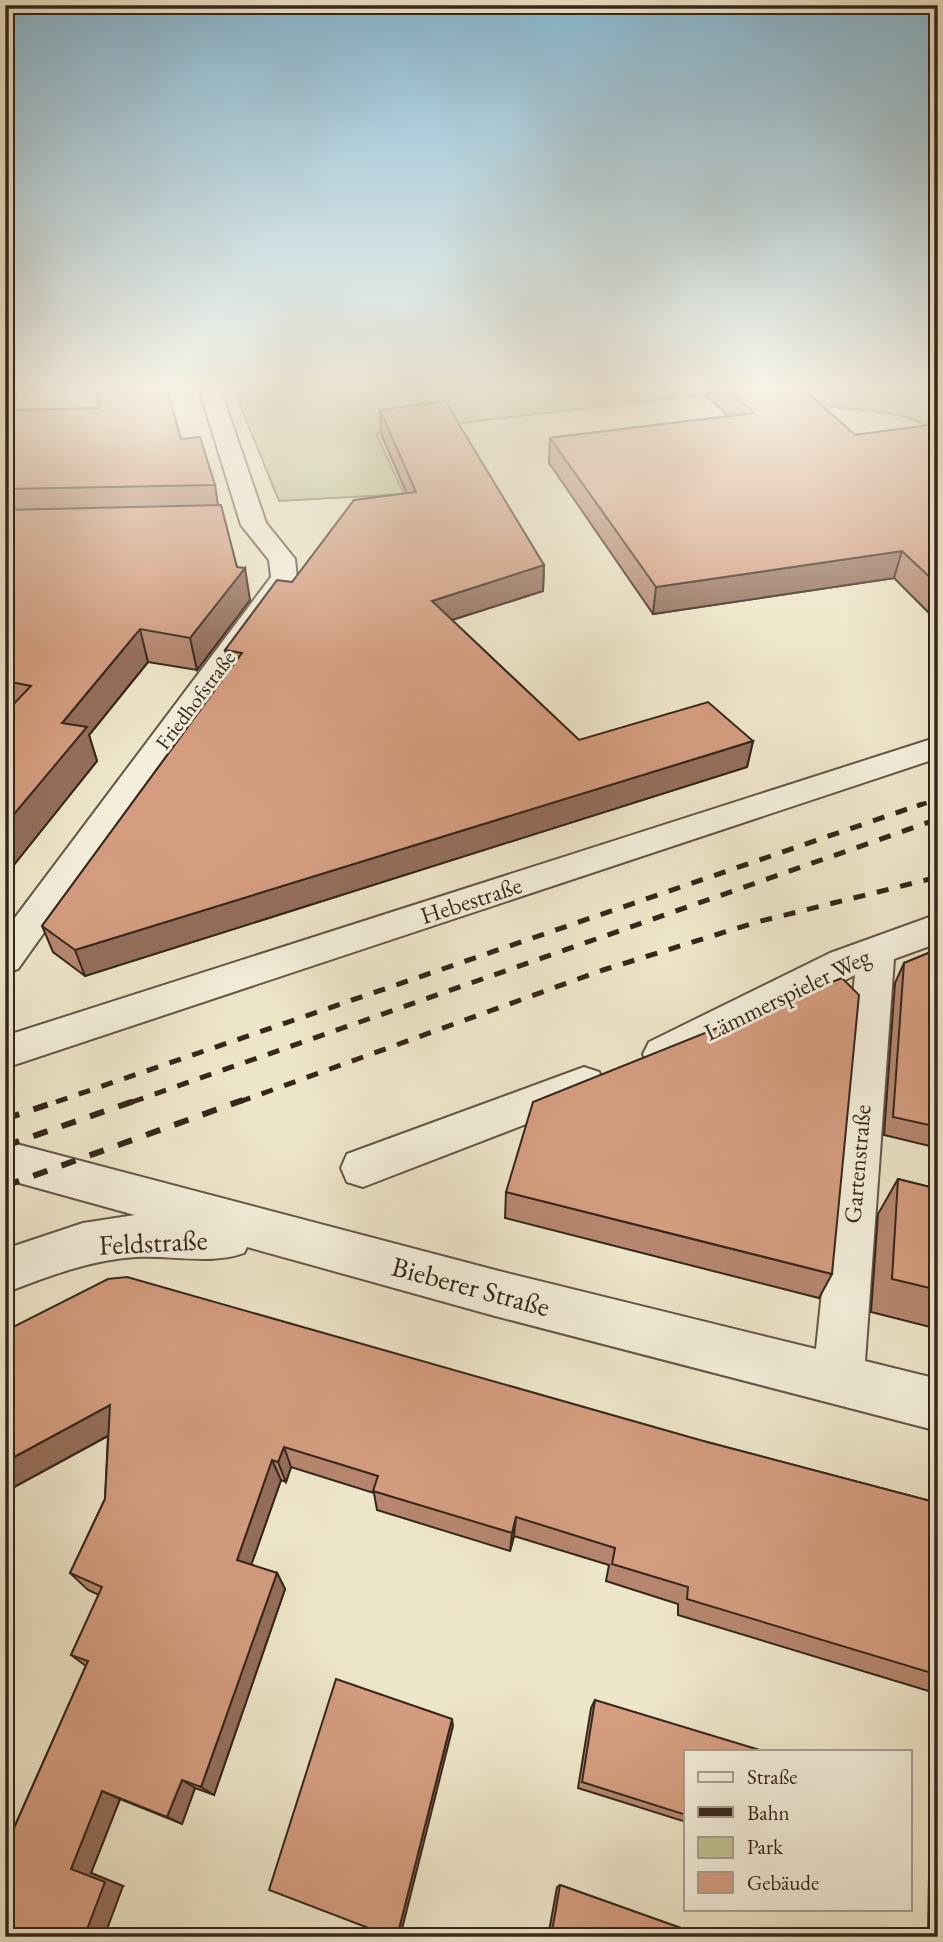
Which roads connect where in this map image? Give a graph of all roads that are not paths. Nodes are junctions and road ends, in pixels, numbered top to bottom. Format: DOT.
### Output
graph roads {
  1 [pos="229,476"];
  2 [pos="938,747"];
  3 [pos="938,928"];
  4 [pos="876,950"];
  5 [pos="5,959"];
  6 [pos="5,1052"];
  7 [pos="5,1160"];
  8 [pos="363,1168"];
  9 [pos="304,1243"];
  10 [pos="5,1271"];
  11 [pos="838,1379"];
  12 [pos="938,1405"];
  1 -- 5 [label="street, Friedhofstraße"];
  2 -- 6 [label="street, Hebestraße"];
  3 -- 4 [label="street, Lämmerspieler Weg"];
  4 -- 8 [label="street, Lämmerspieler Weg"];
  4 -- 11 [label="street, Gartenstraße"];
  7 -- 9 [label="street, Bieberer Straße"];
  9 -- 10 [label="street, Feldstraße"];
  9 -- 11 [label="street, Bieberer Straße"];
  11 -- 12 [label="street, Bieberer Straße"];
}
